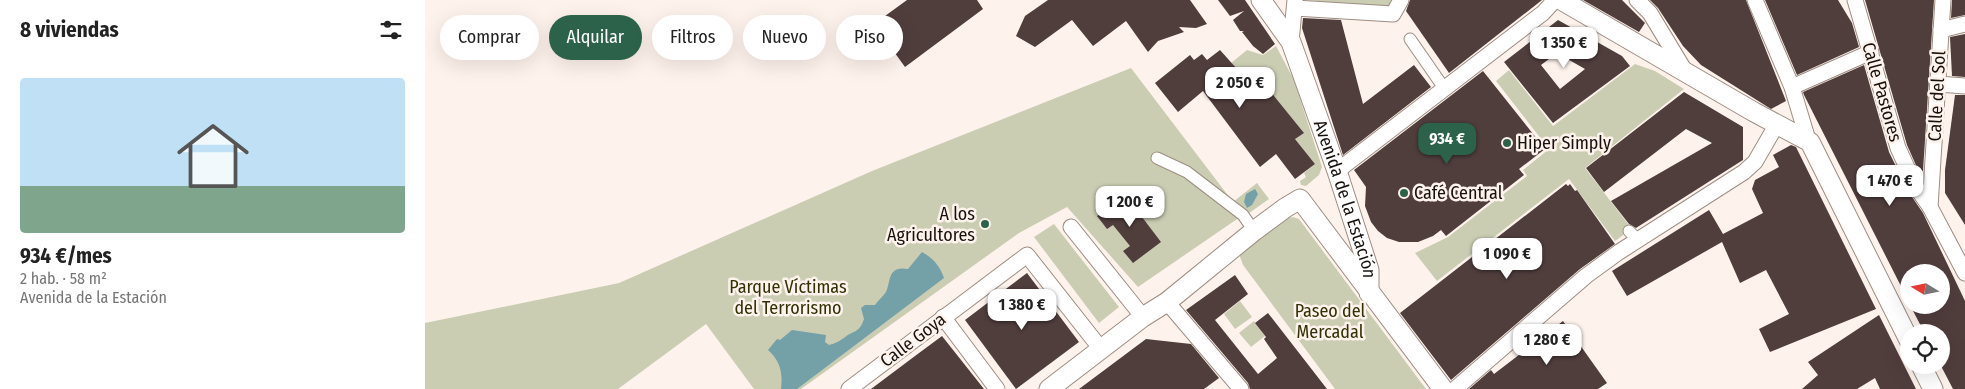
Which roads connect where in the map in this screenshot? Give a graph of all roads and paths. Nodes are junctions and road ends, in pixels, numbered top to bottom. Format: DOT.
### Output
graph roads {
  1 [pos="1261,0"];
  2 [pos="1401,0"];
  3 [pos="1555,0"];
  4 [pos="1561,0"];
  5 [pos="1637,0"];
  6 [pos="1755,0"];
  7 [pos="1855,0"];
  8 [pos="1943,0"];
  9 [pos="1295,4"];
  10 [pos="1965,24"];
  11 [pos="1941,30"];
  12 [pos="1410,39"];
  13 [pos="1291,42"];
  14 [pos="1871,52"];
  15 [pos="1688,74"];
  16 [pos="1938,84"];
  17 [pos="1965,86"];
  18 [pos="1792,87"];
  19 [pos="1444,88"];
  20 [pos="1777,124"];
  21 [pos="1808,140"];
  22 [pos="1157,158"];
  23 [pos="1337,171"];
  24 [pos="1930,207"];
  25 [pos="1071,227"];
  26 [pos="1254,231"];
  27 [pos="1965,272"];
  28 [pos="1369,293"];
  29 [pos="1167,302"];
  30 [pos="943,317"];
  31 [pos="1143,317"];
  32 [pos="1901,324"];
  33 [pos="1101,349"];
  34 [pos="1926,374"];
  35 [pos="849,389"];
  36 [pos="997,389"];
  37 [pos="1049,389"];
  38 [pos="1241,389"];
  39 [pos="1443,389"];
  40 [pos="1455,389"];
  41 [pos="1933,389"];
  1 -- 13 [label="street, Avenida de la Estación"];
  2 -- 9 [label="street"];
  3 -- 19 [label="street"];
  4 -- 15 [label="street"];
  5 -- 15 [label="street"];
  6 -- 18 [label="street"];
  7 -- 14 [label="street, Calle Pastores"];
  8 -- 11 [label="street, Calle del Sol"];
  9 -- 13 [label="street"];
  10 -- 11 [label="street"];
  11 -- 16 [label="street, Calle del Sol"];
  12 -- 19 [label="street"];
  13 -- 23 [label="street, Avenida de la Estación"];
  14 -- 18 [label="street"];
  14 -- 24 [label="street, Calle Pastores"];
  15 -- 20 [label="street"];
  16 -- 17 [label="street"];
  16 -- 24 [label="street, Calle del Sol"];
  18 -- 21 [label="street"];
  19 -- 23 [label="street"];
  20 -- 21 [label="street"];
  20 -- 40 [label="street"];
  21 -- 32 [label="street"];
  22 -- 26 [label="street"];
  23 -- 28 [label="street, Avenida de la Estación"];
  24 -- 27 [label="street"];
  25 -- 31 [label="street"];
  26 -- 28 [label="street"];
  26 -- 29 [label="street"];
  28 -- 39 [label="street"];
  29 -- 31 [label="street"];
  29 -- 38 [label="street"];
  30 -- 33 [label="street, Calle Goya"];
  30 -- 35 [label="street, Calle Goya"];
  30 -- 36 [label="street"];
  31 -- 33 [label="street"];
  33 -- 37 [label="street"];
  34 -- 41 [label="street"];
}
